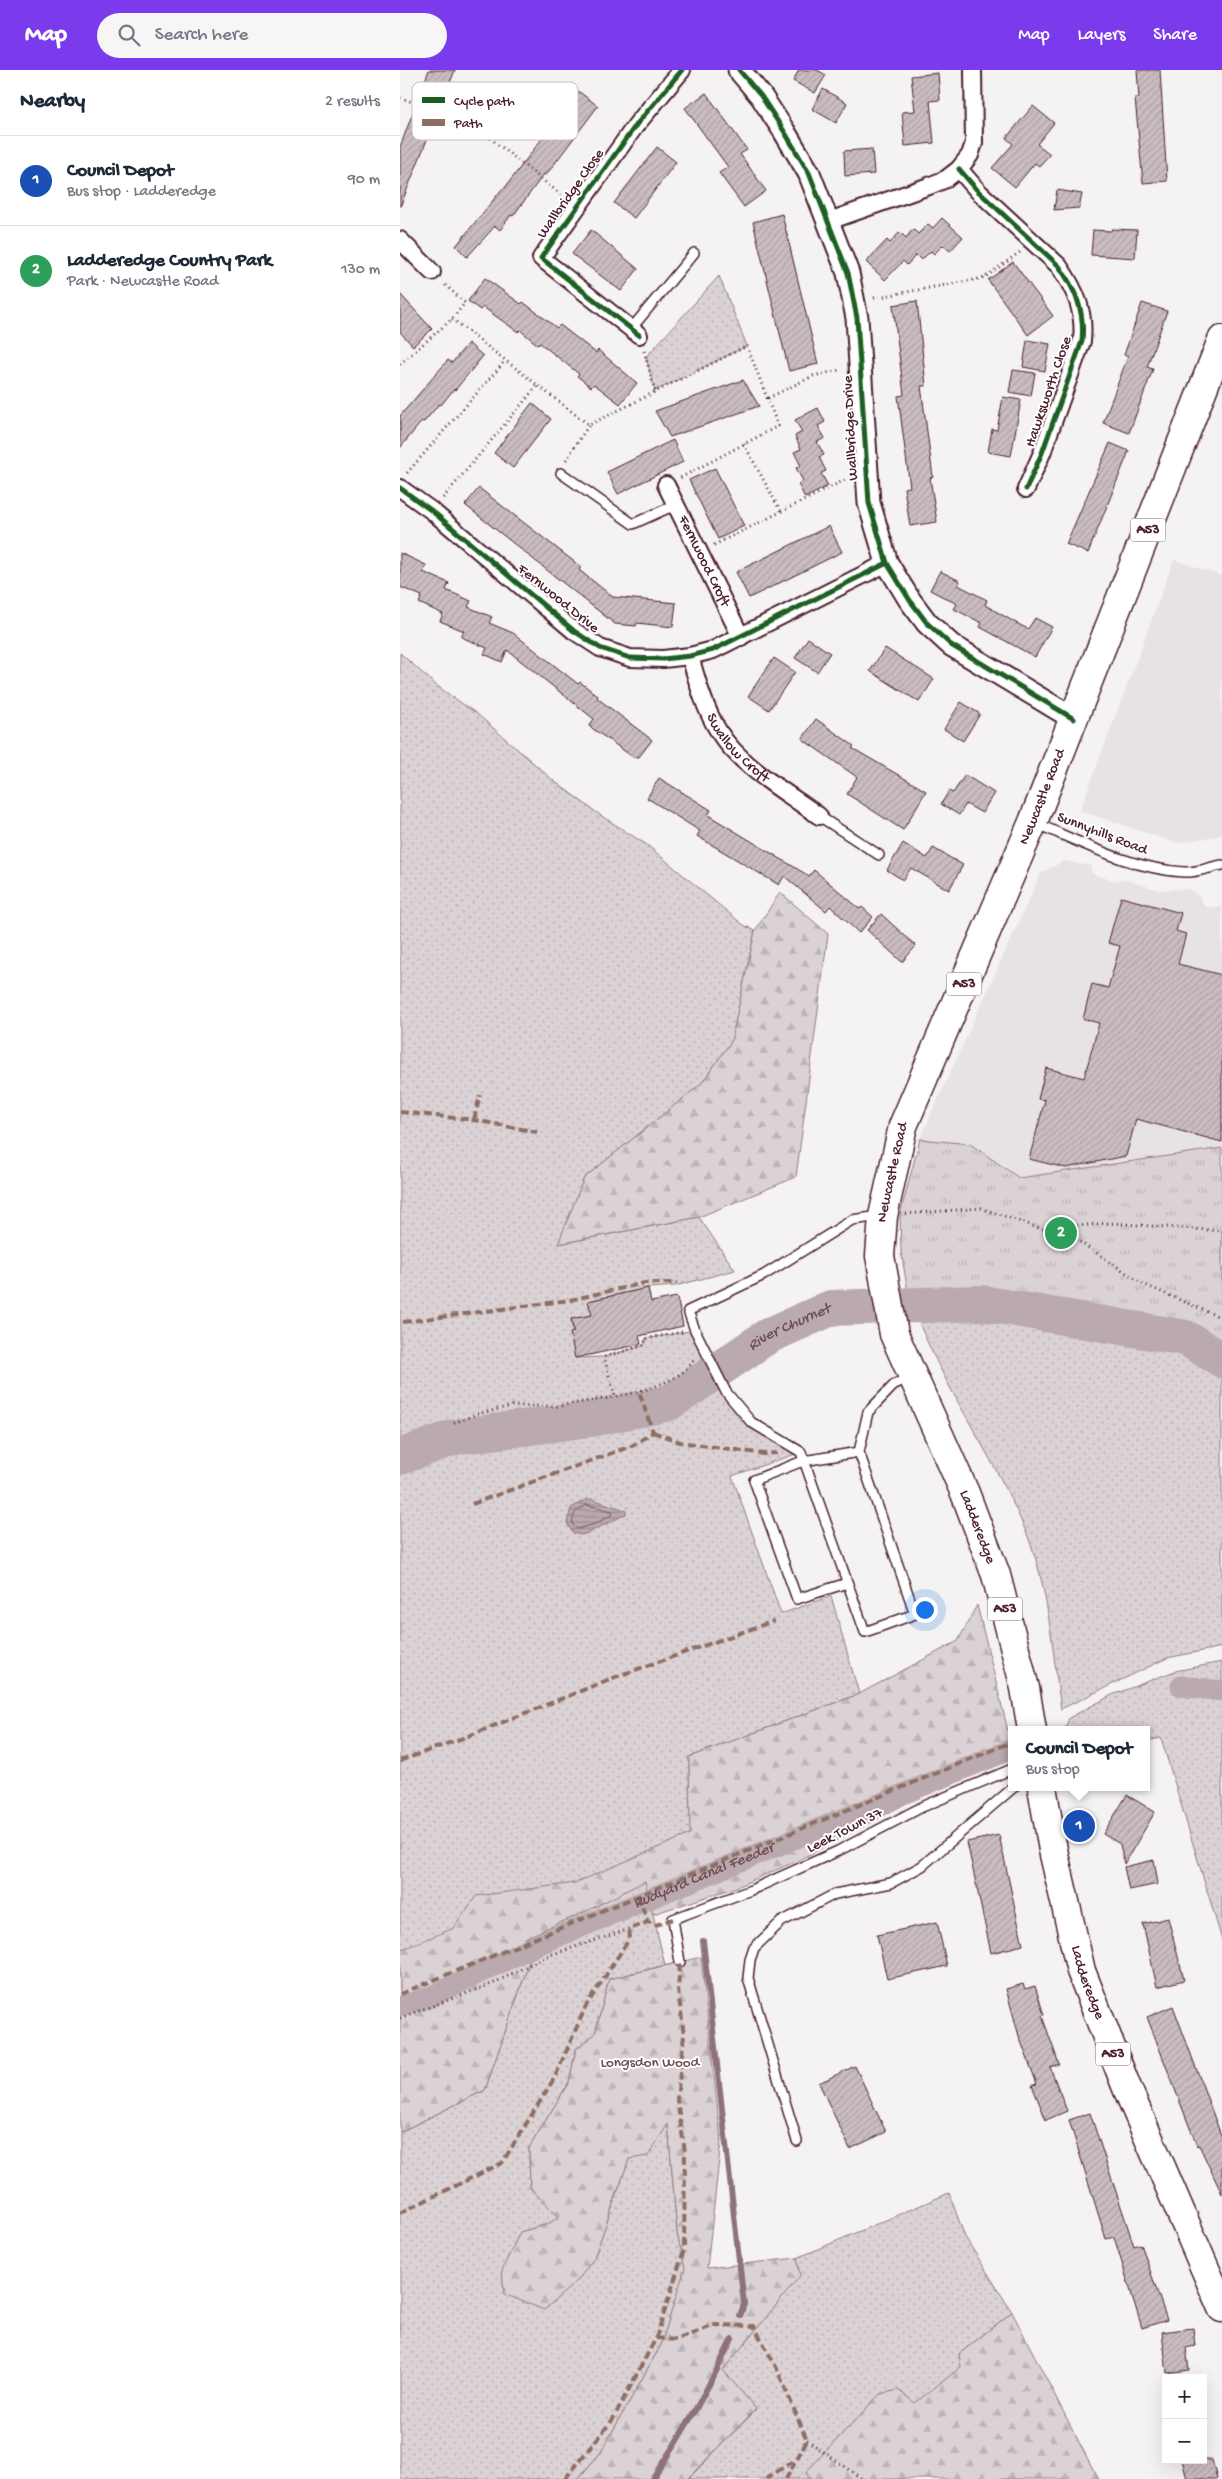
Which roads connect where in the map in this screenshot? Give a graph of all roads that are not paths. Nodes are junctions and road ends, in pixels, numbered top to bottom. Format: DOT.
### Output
graph roads {
  1 [pos="682,70"];
  2 [pos="739,70"];
  3 [pos="973,70"];
  4 [pos="959,169"];
  5 [pos="829,221"];
  6 [pos="400,240"];
  7 [pos="694,253"];
  8 [pos="432,272"];
  9 [pos="635,332"];
  10 [pos="1222,340"];
  11 [pos="561,472"];
  12 [pos="403,481"];
  13 [pos="666,485"];
  14 [pos="1026,489"];
  15 [pos="675,505"];
  16 [pos="887,564"];
  17 [pos="741,637"];
  18 [pos="690,656"];
  19 [pos="1074,719"];
  20 [pos="819,816"];
  21 [pos="1033,822"];
  22 [pos="879,855"];
  23 [pos="1222,865"];
  24 [pos="883,1216"];
  25 [pos="894,1334"];
  26 [pos="912,1376"];
  27 [pos="859,1452"];
  28 [pos="802,1456"];
  29 [pos="847,1583"];
  30 [pos="1031,1726"];
  31 [pos="1008,1772"];
  32 [pos="1009,1791"];
  33 [pos="1043,1791"];
  34 [pos="680,1962"];
  35 [pos="797,2141"];
  36 [pos="1222,2308"];
  1 -- 9 [label="street, Wallbridge Close"];
  2 -- 5 [label="street, Wallbridge Drive"];
  3 -- 4 [label="street"];
  4 -- 5 [label="street"];
  4 -- 14 [label="street, Hawksworth Close"];
  5 -- 16 [label="street, Wallbridge Drive"];
  6 -- 8 [label="street"];
  7 -- 9 [label="lane"];
  10 -- 19 [label="highway, Newcastle Road / A53"];
  11 -- 15 [label="lane"];
  12 -- 18 [label="street, Fernwood Drive"];
  13 -- 15 [label="street, Fernwood Croft"];
  15 -- 17 [label="street, Fernwood Croft"];
  16 -- 17 [label="street, Fernwood Drive"];
  16 -- 19 [label="street, Wallbridge Drive"];
  17 -- 18 [label="street, Fernwood Drive"];
  18 -- 20 [label="street, Swallow Croft"];
  19 -- 21 [label="highway, Newcastle Road / A53"];
  20 -- 22 [label="lane"];
  21 -- 23 [label="lane, Sunnyhills Road"];
  21 -- 24 [label="highway, Newcastle Road / A53"];
  24 -- 25 [label="highway, Newcastle Road / A53"];
  24 -- 28 [label="lane"];
  25 -- 26 [label="highway, Ladderedge / A53"];
  26 -- 27 [label="lane"];
  26 -- 30 [label="highway, Ladderedge / A53"];
  27 -- 28 [label="lane"];
  27 -- 29 [label="lane"];
  28 -- 29 [label="lane"];
  28 -- 29 [label="lane"];
  31 -- 34 [label="lane, Leek Town 37"];
  32 -- 35 [label="lane"];
  33 -- 36 [label="highway, Ladderedge / A53"];
}
